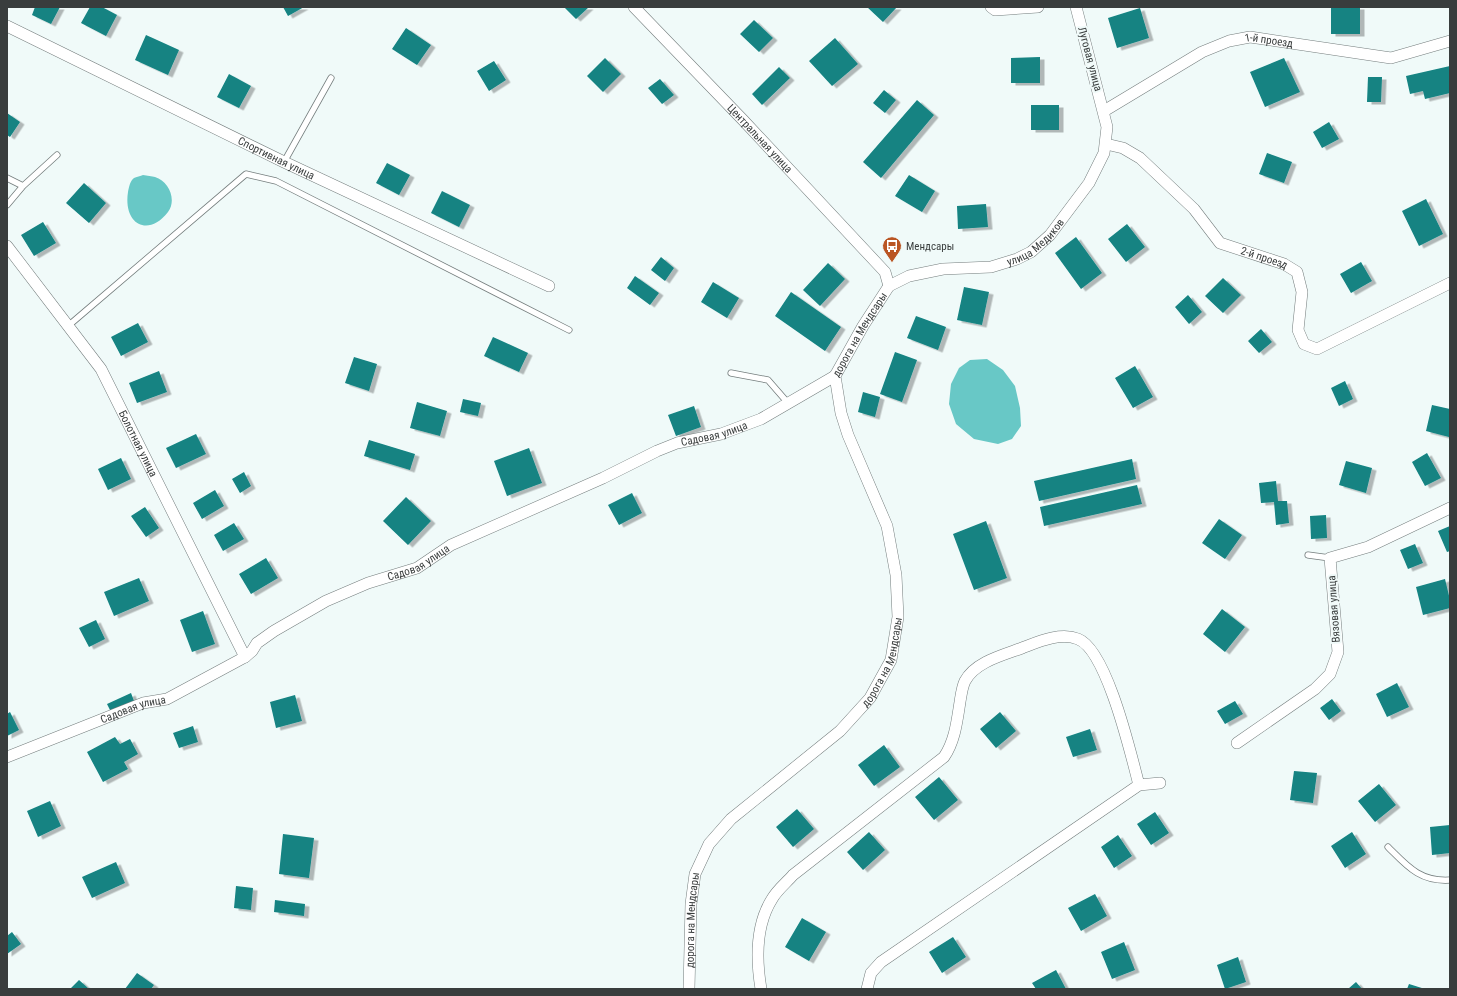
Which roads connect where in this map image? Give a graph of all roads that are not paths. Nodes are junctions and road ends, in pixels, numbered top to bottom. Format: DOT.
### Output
graph roads {
  1 [pos="634,7"];
  2 [pos="991,7"];
  3 [pos="1038,7"];
  4 [pos="1076,7"];
  5 [pos="7,26"];
  6 [pos="1450,40"];
  7 [pos="331,78"];
  8 [pos="1104,111"];
  9 [pos="1106,144"];
  10 [pos="57,155"];
  11 [pos="284,162"];
  12 [pos="7,178"];
  13 [pos="23,186"];
  14 [pos="7,205"];
  15 [pos="7,246"];
  16 [pos="1450,283"];
  17 [pos="549,286"];
  18 [pos="889,286"];
  19 [pos="68,326"];
  20 [pos="569,330"];
  21 [pos="731,373"];
  22 [pos="835,376"];
  23 [pos="788,404"];
  24 [pos="1450,508"];
  25 [pos="1308,555"];
  26 [pos="1330,558"];
  27 [pos="244,657"];
  28 [pos="1237,743"];
  29 [pos="7,757"];
  30 [pos="1160,783"];
  31 [pos="1139,785"];
  32 [pos="1388,847"];
  33 [pos="1450,880"];
  34 [pos="690,989"];
  35 [pos="761,989"];
  36 [pos="867,989"];
  1 -- 18 [label="street, Центральная улица"];
  2 -- 3 [label="street"];
  4 -- 8 [label="street, Луговая улица"];
  5 -- 11 [label="street, Спортивная улица"];
  6 -- 8 [label="street, 1-й проезд"];
  7 -- 11 [label="lane"];
  8 -- 9 [label="street, улица Медиков"];
  9 -- 16 [label="street, 2-й проезд"];
  9 -- 18 [label="street, улица Медиков"];
  10 -- 13 [label="lane"];
  11 -- 17 [label="street, Спортивная улица"];
  12 -- 13 [label="lane"];
  13 -- 14 [label="lane"];
  15 -- 19 [label="street, Болотная улица"];
  18 -- 22 [label="street, дорога на Мендсары"];
  19 -- 20 [label="lane"];
  19 -- 27 [label="street, Болотная улица"];
  21 -- 23 [label="lane"];
  22 -- 23 [label="street, Садовая улица"];
  22 -- 34 [label="street, дорога на Мендсары"];
  23 -- 27 [label="street, Садовая улица"];
  24 -- 26 [label="street"];
  25 -- 26 [label="lane"];
  26 -- 28 [label="street, Вязовая улица"];
  27 -- 29 [label="street, Садовая улица"];
  30 -- 31 [label="street"];
  31 -- 35 [label="street"];
  31 -- 36 [label="street"];
  32 -- 33 [label="lane"];
}
